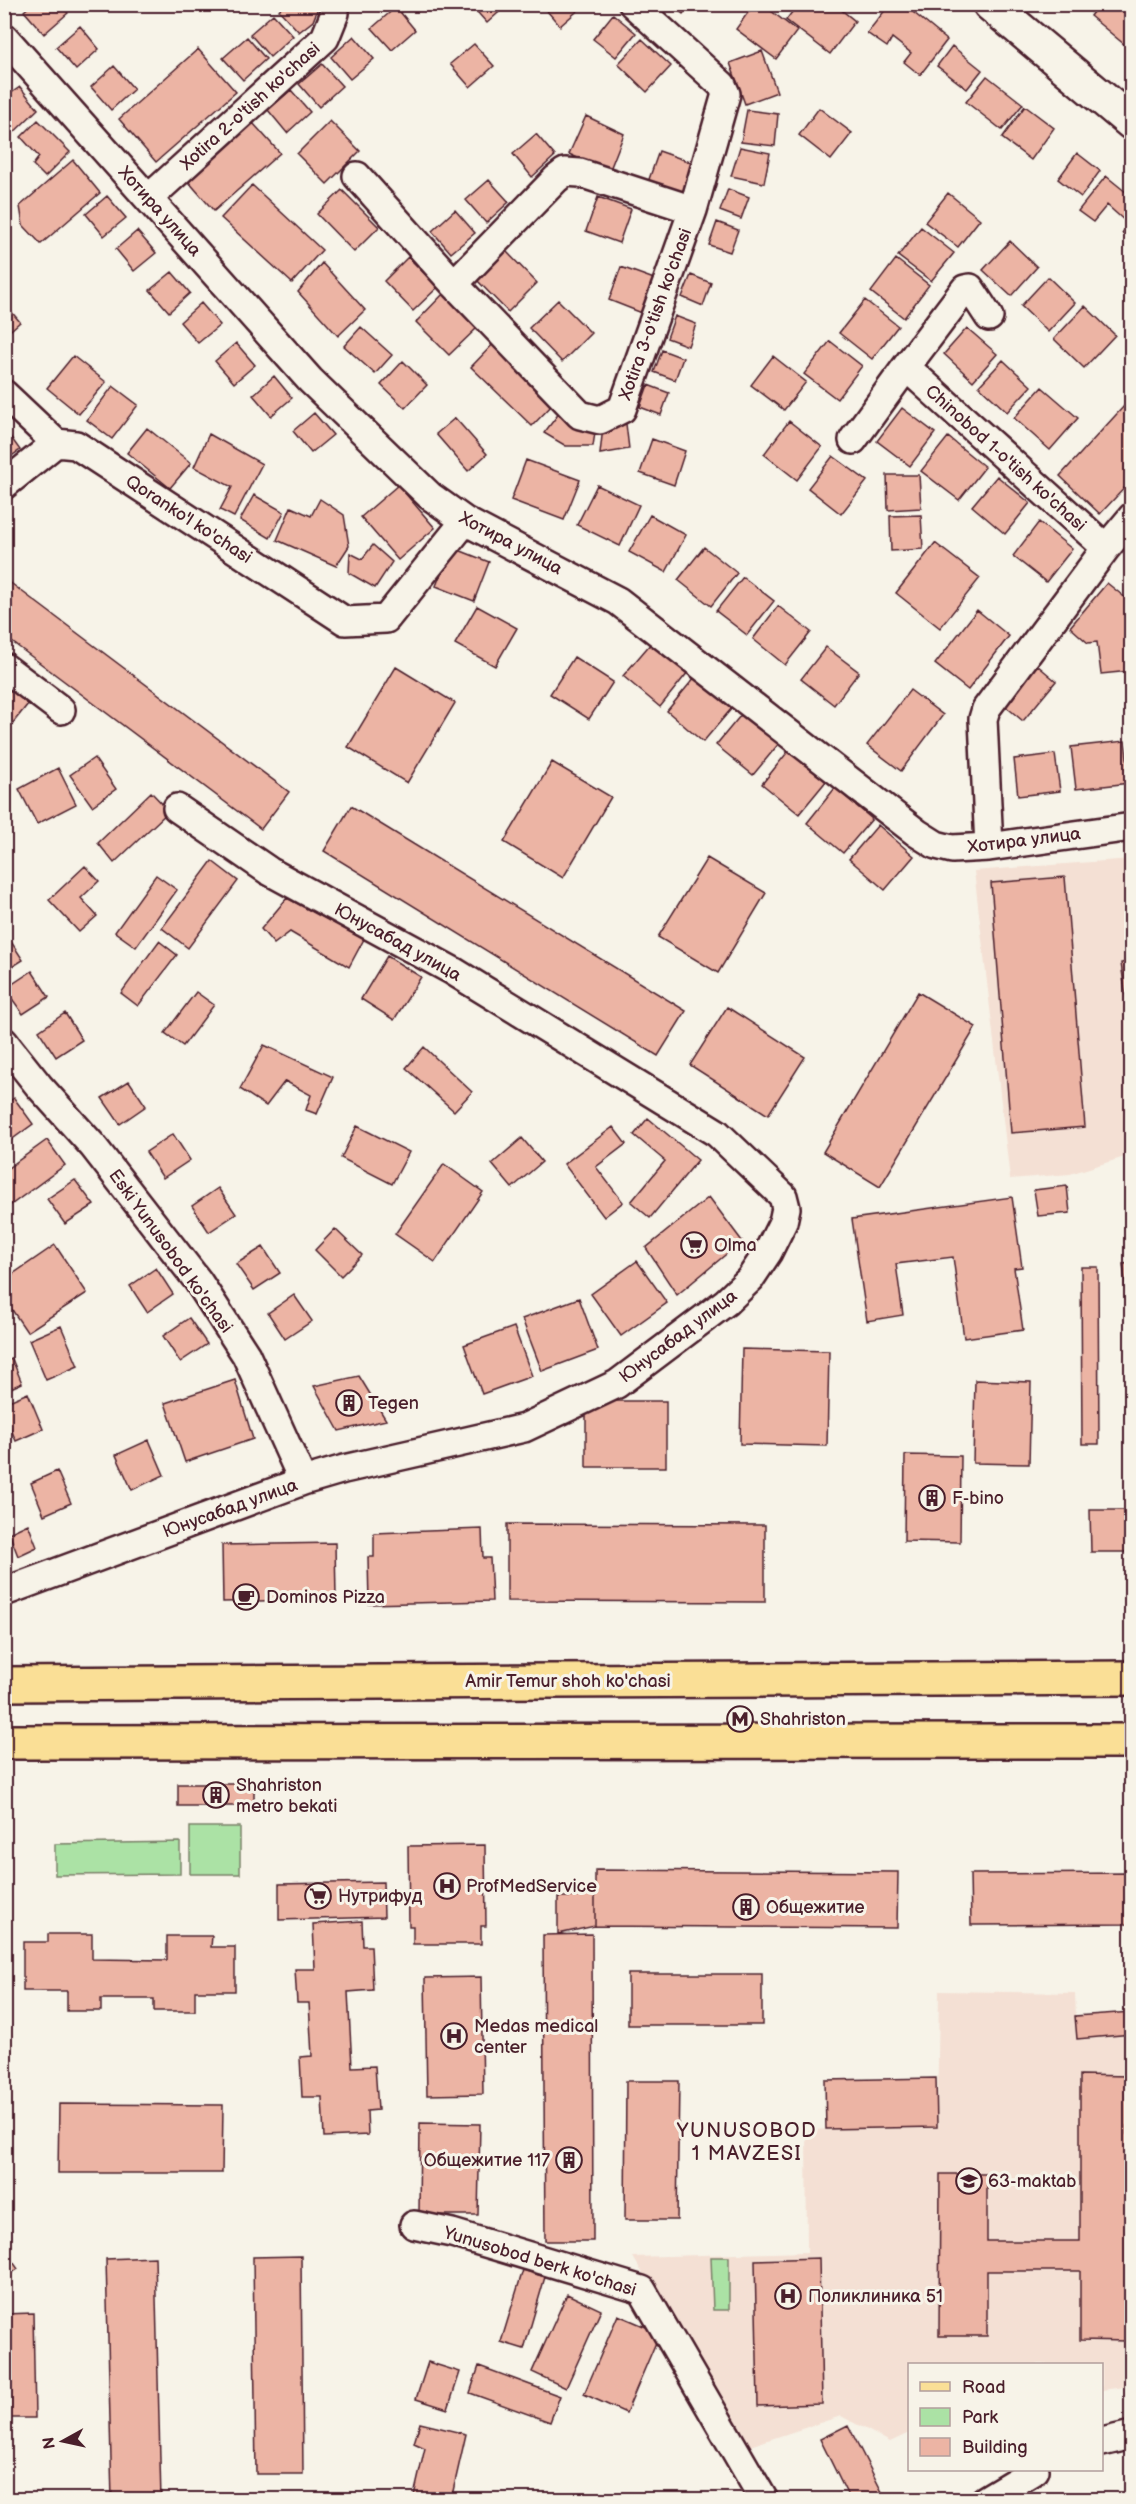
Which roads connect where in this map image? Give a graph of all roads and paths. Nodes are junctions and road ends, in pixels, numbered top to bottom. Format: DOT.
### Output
graph roads {
  1 [pos="333,4"];
  2 [pos="633,4"];
  3 [pos="990,4"];
  4 [pos="4,37"];
  5 [pos="1131,123"];
  6 [pos="357,176"];
  7 [pos="148,198"];
  8 [pos="693,210"];
  9 [pos="454,284"];
  10 [pos="989,316"];
  11 [pos="906,367"];
  12 [pos="4,394"];
  13 [pos="852,440"];
  14 [pos="56,443"];
  15 [pos="4,485"];
  16 [pos="1131,517"];
  17 [pos="465,521"];
  18 [pos="1106,548"];
  19 [pos="4,667"];
  20 [pos="61,710"];
  21 [pos="177,808"];
  22 [pos="1131,826"];
  23 [pos="989,847"];
  24 [pos="4,1042"];
  25 [pos="303,1481"];
  26 [pos="4,1592"];
  27 [pos="1131,1678"];
  28 [pos="4,1684"];
  29 [pos="1131,1741"];
  30 [pos="4,1743"];
  31 [pos="414,2225"];
  32 [pos="1131,2435"];
  33 [pos="1103,2442"];
  34 [pos="1032,2471"];
  35 [pos="764,2499"];
  36 [pos="985,2499"];
  1 -- 7 [label="street, Xotira 2-o'tish ko'chasi"];
  2 -- 8 [label="street, Xotira 3-o'tish ko'chasi"];
  3 -- 5 [label="main road"];
  4 -- 7 [label="street, Хотира улица"];
  6 -- 9 [label="street, Xotira 3-o'tish ko'chasi"];
  7 -- 17 [label="street, Хотира улица"];
  8 -- 9 [label="street, Xotira 3-o'tish ko'chasi"];
  8 -- 9 [label="street, Xotira 3-o'tish ko'chasi"];
  10 -- 11 [label="street"];
  11 -- 13 [label="street"];
  11 -- 18 [label="street, Chinobod 1-o'tish ko'chasi"];
  12 -- 14 [label="street, Qoranko'l ko'chasi"];
  14 -- 15 [label="street"];
  14 -- 17 [label="street, Qoranko'l ko'chasi"];
  16 -- 18 [label="street"];
  17 -- 23 [label="street, Хотира улица"];
  18 -- 23 [label="street"];
  19 -- 20 [label="street"];
  21 -- 25 [label="street, Юнусабад улица"];
  22 -- 23 [label="street, Хотира улица"];
  24 -- 25 [label="street, Eski Yunusobod ko'chasi"];
  25 -- 26 [label="street, Юнусабад улица"];
  27 -- 28 [label="main road, Amir Temur shoh ko'chasi"];
  29 -- 30 [label="main road"];
  31 -- 35 [label="street, Yunusobod berk ko'chasi"];
  32 -- 33 [label="street"];
  34 -- 36 [label="street"];
}
